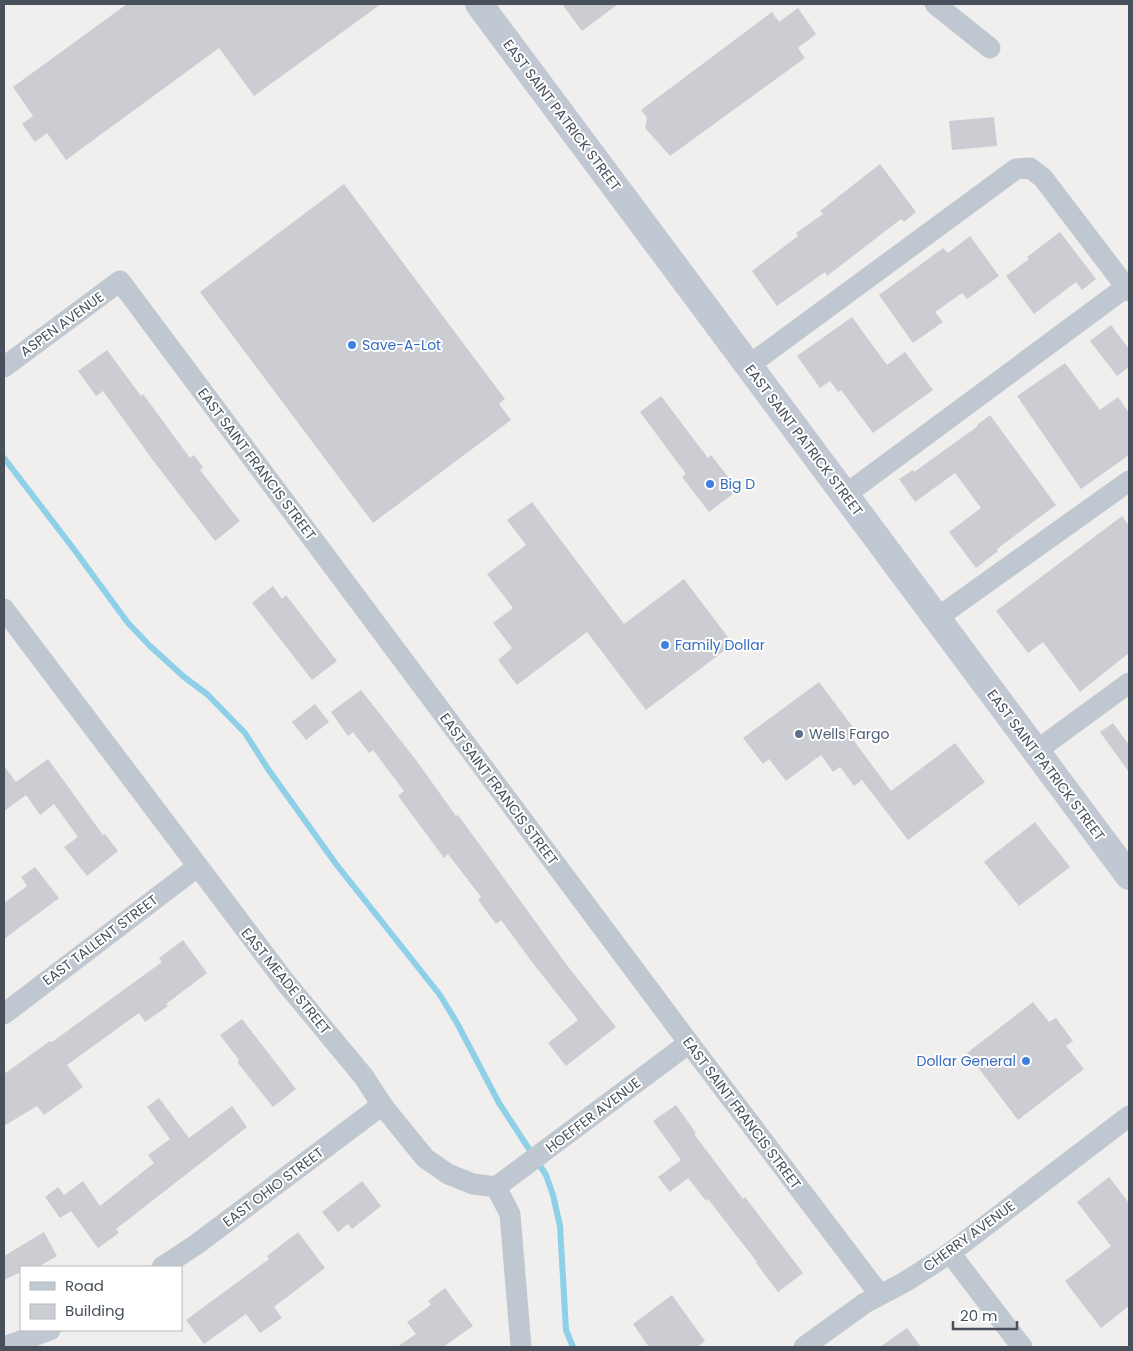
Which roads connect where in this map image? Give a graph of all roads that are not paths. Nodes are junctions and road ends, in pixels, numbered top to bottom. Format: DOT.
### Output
graph roads {
  1 [pos="479,4"];
  2 [pos="935,4"];
  3 [pos="990,48"];
  4 [pos="120,281"];
  5 [pos="1128,289"];
  6 [pos="748,366"];
  7 [pos="4,367"];
  8 [pos="1129,482"];
  9 [pos="845,495"];
  10 [pos="4,610"];
  11 [pos="937,618"];
  12 [pos="1129,684"];
  13 [pos="1036,752"];
  14 [pos="197,867"];
  15 [pos="1129,876"];
  16 [pos="4,1014"];
  17 [pos="689,1044"];
  18 [pos="382,1105"];
  19 [pos="1129,1116"];
  20 [pos="496,1187"];
  21 [pos="950,1253"];
  22 [pos="164,1266"];
  23 [pos="880,1295"];
  24 [pos="47,1331"];
  25 [pos="4,1347"];
  26 [pos="521,1347"];
  27 [pos="804,1347"];
  28 [pos="1022,1347"];
  1 -- 6 [label="main road, EAST SAINT PATRICK STREET"];
  2 -- 3 [label="street"];
  4 -- 7 [label="street, ASPEN AVENUE"];
  4 -- 17 [label="street, EAST SAINT FRANCIS STREET"];
  5 -- 6 [label="street"];
  5 -- 9 [label="street"];
  6 -- 9 [label="main road, EAST SAINT PATRICK STREET"];
  8 -- 11 [label="street"];
  9 -- 11 [label="main road, EAST SAINT PATRICK STREET"];
  10 -- 14 [label="street, EAST MEADE STREET"];
  11 -- 13 [label="main road, EAST SAINT PATRICK STREET"];
  12 -- 13 [label="street"];
  13 -- 15 [label="main road, EAST SAINT PATRICK STREET"];
  14 -- 16 [label="street, EAST TALLENT STREET"];
  14 -- 18 [label="street, EAST MEADE STREET"];
  17 -- 20 [label="street, HOEFFER AVENUE"];
  17 -- 23 [label="street, EAST SAINT FRANCIS STREET"];
  18 -- 20 [label="street, EAST MEADE STREET"];
  18 -- 22 [label="street, EAST OHIO STREET"];
  19 -- 21 [label="street, CHERRY AVENUE"];
  20 -- 26 [label="street"];
  21 -- 23 [label="street, CHERRY AVENUE"];
  21 -- 28 [label="street"];
  23 -- 27 [label="street, CHERRY AVENUE"];
  24 -- 25 [label="street"];
}
